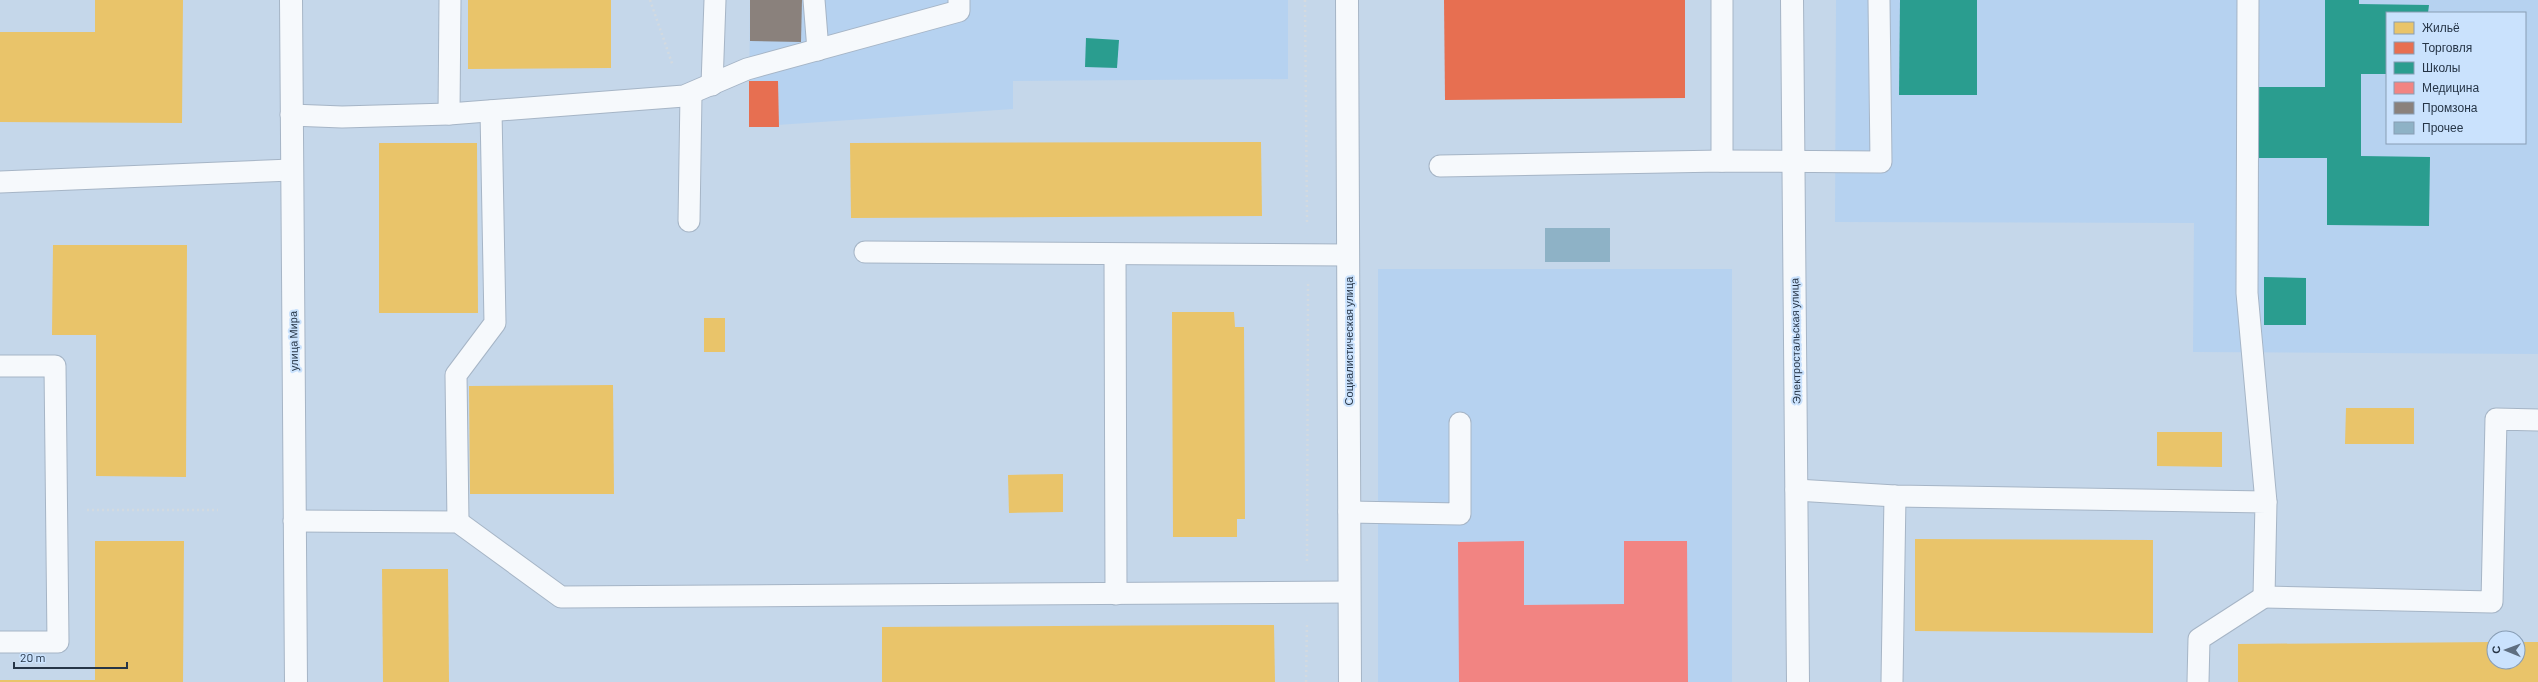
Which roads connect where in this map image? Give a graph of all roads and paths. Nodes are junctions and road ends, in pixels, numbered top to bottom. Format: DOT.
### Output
graph roads {
  1 [pos="290,0"];
  2 [pos="450,0"];
  3 [pos="650,0"];
  4 [pos="715,0"];
  5 [pos="814,0"];
  6 [pos="959,0"];
  7 [pos="1305,0"];
  8 [pos="1347,0"];
  9 [pos="1722,0"];
  10 [pos="1792,0"];
  11 [pos="1879,0"];
  12 [pos="2248,0"];
  13 [pos="818,50"];
  14 [pos="712,85"];
  15 [pos="687,95"];
  16 [pos="491,111"];
  17 [pos="449,114"];
  18 [pos="291,115"];
  19 [pos="1722,161"];
  20 [pos="1793,163"];
  21 [pos="1440,166"];
  22 [pos="291,170"];
  23 [pos="0,182"];
  24 [pos="689,221"];
  25 [pos="865,252"];
  26 [pos="1115,255"];
  27 [pos="1308,255"];
  28 [pos="1348,255"];
  29 [pos="0,366"];
  30 [pos="2538,420"];
  31 [pos="1460,423"];
  32 [pos="1796,490"];
  33 [pos="1895,496"];
  34 [pos="2266,502"];
  35 [pos="56,510"];
  36 [pos="218,510"];
  37 [pos="1349,512"];
  38 [pos="294,521"];
  39 [pos="458,522"];
  40 [pos="1307,592"];
  41 [pos="1349,592"];
  42 [pos="1116,594"];
  43 [pos="2264,597"];
  44 [pos="0,642"];
  45 [pos="296,682"];
  46 [pos="1306,682"];
  47 [pos="1350,682"];
  48 [pos="1798,682"];
  49 [pos="1892,682"];
  50 [pos="2198,682"];
  1 -- 18 [label="street, улица Мира"];
  2 -- 17 [label="lane"];
  3 -- 15 [label="path"];
  4 -- 14 [label="lane"];
  5 -- 13 [label="lane"];
  6 -- 13 [label="lane"];
  7 -- 27 [label="path"];
  8 -- 28 [label="street, Социалистическая улица"];
  9 -- 19 [label="lane"];
  10 -- 20 [label="street, Электростальская улица"];
  11 -- 20 [label="lane"];
  12 -- 34 [label="lane"];
  13 -- 14 [label="lane"];
  14 -- 15 [label="lane"];
  15 -- 16 [label="lane"];
  15 -- 24 [label="lane"];
  16 -- 17 [label="lane"];
  16 -- 39 [label="lane"];
  17 -- 18 [label="lane"];
  18 -- 22 [label="street, улица Мира"];
  19 -- 20 [label="lane"];
  19 -- 21 [label="lane"];
  20 -- 32 [label="street, Электростальская улица"];
  22 -- 23 [label="lane"];
  22 -- 38 [label="street, улица Мира"];
  25 -- 26 [label="lane"];
  26 -- 27 [label="lane"];
  26 -- 42 [label="lane"];
  27 -- 28 [label="lane"];
  27 -- 40 [label="path"];
  28 -- 37 [label="street, Социалистическая улица"];
  29 -- 35 [label="lane"];
  30 -- 43 [label="lane"];
  31 -- 37 [label="lane"];
  32 -- 33 [label="lane"];
  32 -- 48 [label="street, Электростальская улица"];
  33 -- 34 [label="lane"];
  33 -- 49 [label="lane"];
  34 -- 43 [label="lane"];
  35 -- 36 [label="path"];
  35 -- 44 [label="lane"];
  37 -- 41 [label="street, Социалистическая улица"];
  38 -- 39 [label="lane"];
  38 -- 45 [label="street, улица Мира"];
  39 -- 42 [label="lane"];
  40 -- 41 [label="lane"];
  40 -- 42 [label="lane"];
  40 -- 46 [label="path"];
  41 -- 47 [label="street, Социалистическая улица"];
  43 -- 50 [label="lane"];
}
